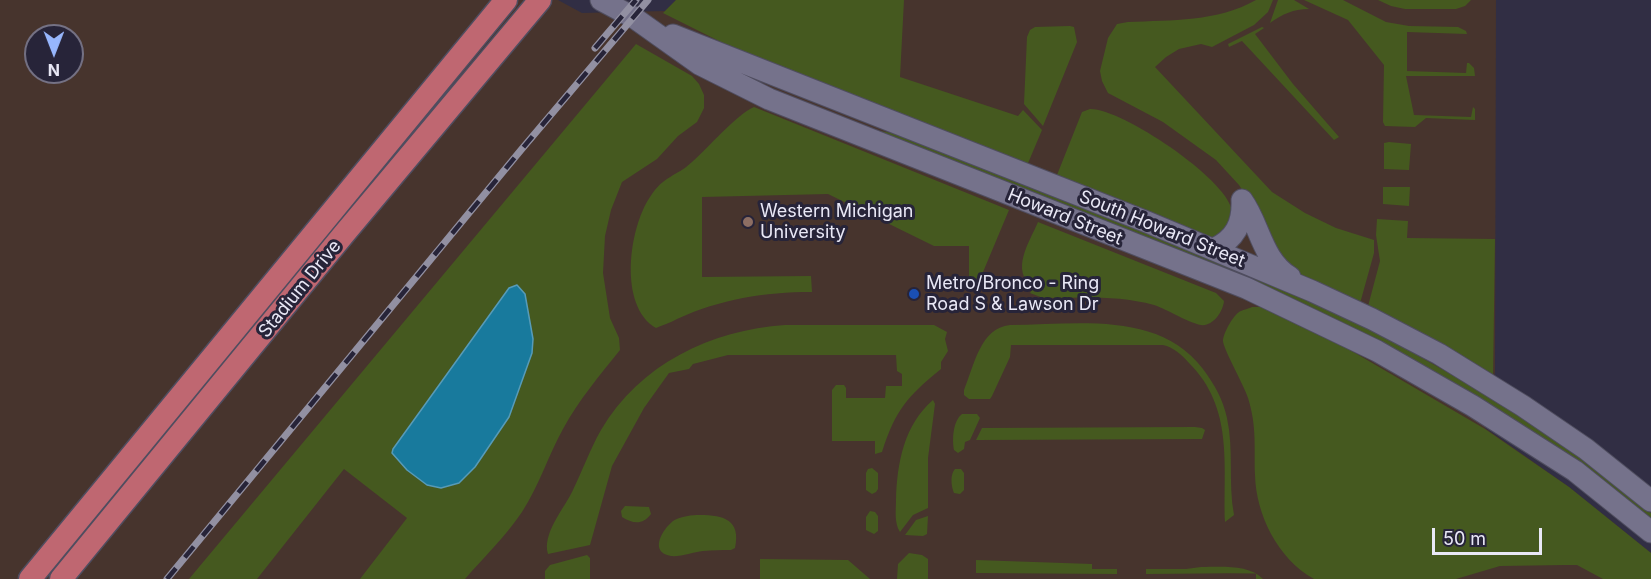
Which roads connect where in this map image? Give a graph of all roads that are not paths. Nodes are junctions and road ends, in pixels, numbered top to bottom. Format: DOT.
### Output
graph roads {
  1 [pos="506,0"];
  2 [pos="540,0"];
  3 [pos="601,0"];
  4 [pos="639,22"];
  5 [pos="1214,249"];
  6 [pos="1312,291"];
  7 [pos="1651,501"];
  8 [pos="1651,532"];
  9 [pos="30,579"];
  10 [pos="61,579"];
  1 -- 9 [label="main road, Stadium Drive"];
  2 -- 10 [label="main road, Stadium Drive"];
  3 -- 4 [label="street, Howard Street"];
  4 -- 5 [label="street, South Howard Street"];
  4 -- 8 [label="street, Howard Street"];
  5 -- 6 [label="street, South Howard Street"];
  5 -- 6 [label="street"];
  6 -- 7 [label="street, South Howard Street"];
}
